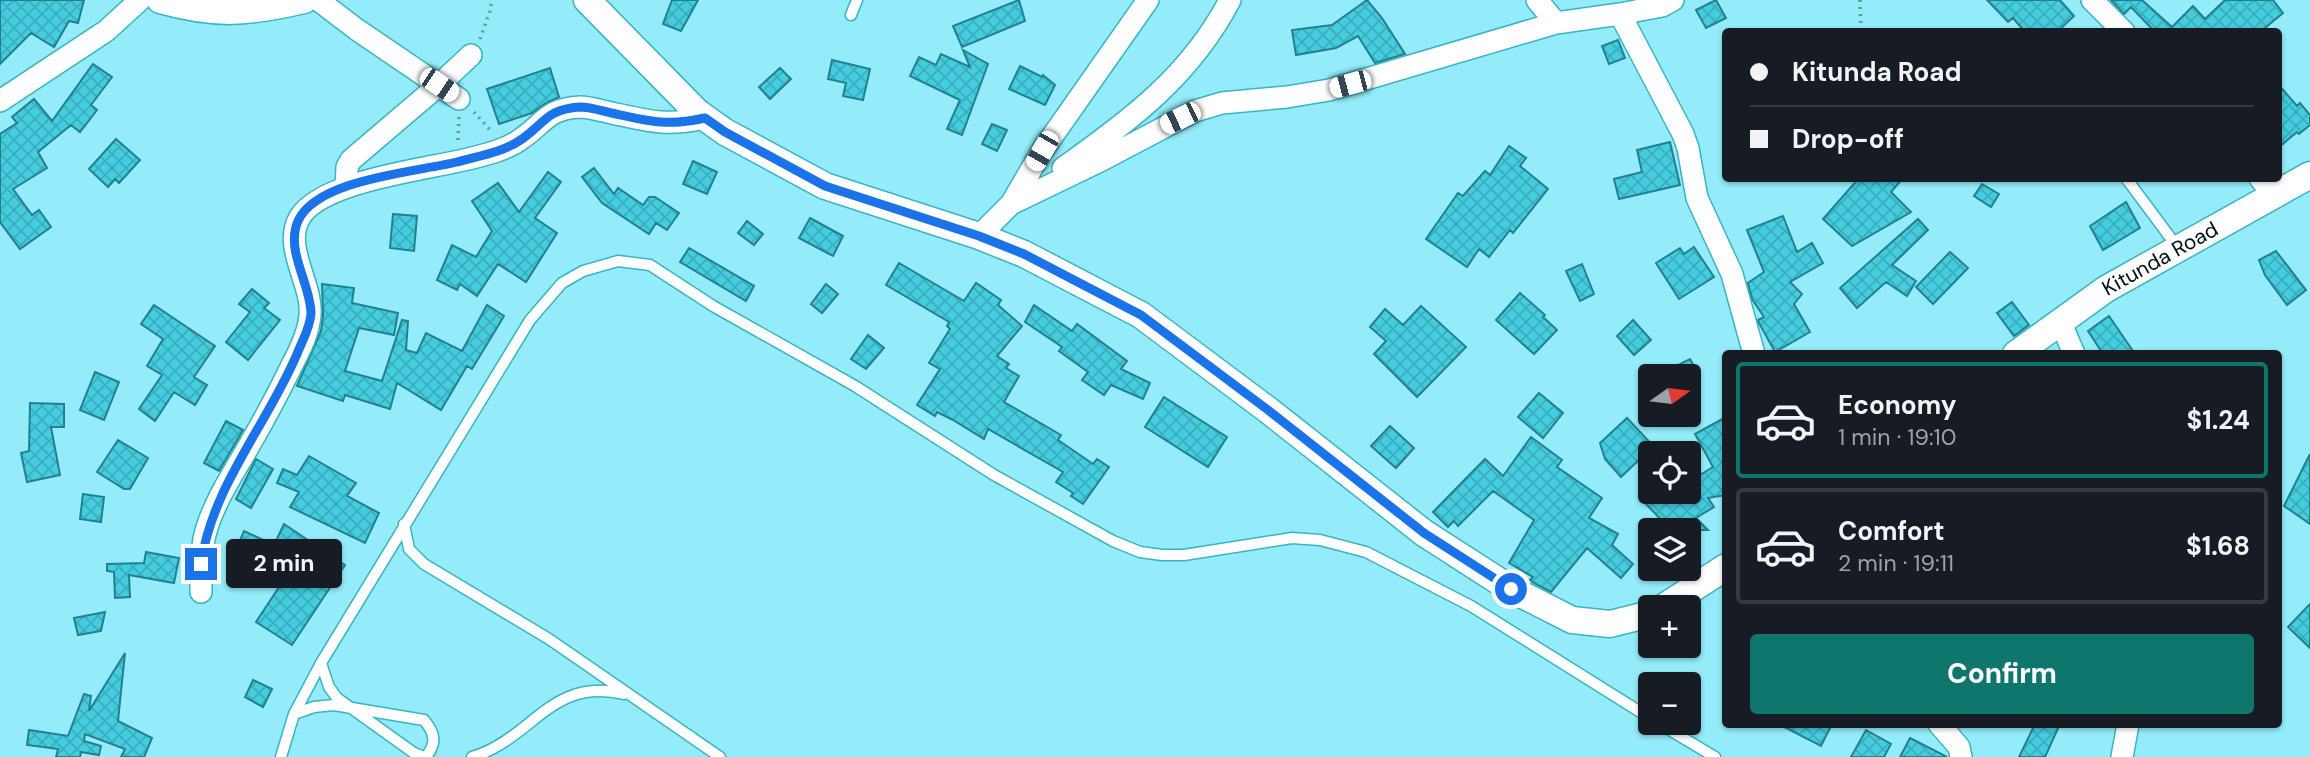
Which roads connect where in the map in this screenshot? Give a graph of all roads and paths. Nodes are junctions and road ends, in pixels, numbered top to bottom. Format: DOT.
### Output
graph roads {
  1 [pos="140,0"];
  2 [pos="160,0"];
  3 [pos="304,0"];
  4 [pos="318,0"];
  5 [pos="587,0"];
  6 [pos="857,0"];
  7 [pos="1148,0"];
  8 [pos="1230,0"];
  9 [pos="1537,0"];
  10 [pos="1674,0"];
  11 [pos="1860,0"];
  12 [pos="2092,0"];
  13 [pos="1620,14"];
  14 [pos="851,15"];
  15 [pos="1556,23"];
  16 [pos="1861,28"];
  17 [pos="2120,28"];
  18 [pos="471,55"];
  19 [pos="439,85"];
  20 [pos="459,99"];
  21 [pos="0,101"];
  22 [pos="705,118"];
  23 [pos="502,148"];
  24 [pos="2310,174"];
  25 [pos="2129,182"];
  26 [pos="346,187"];
  27 [pos="2267,187"];
  28 [pos="1011,204"];
  29 [pos="979,236"];
  30 [pos="2178,248"];
  31 [pos="2061,323"];
  32 [pos="1753,350"];
  33 [pos="2022,350"];
  34 [pos="2072,350"];
  35 [pos="404,524"];
  36 [pos="1722,570"];
  37 [pos="201,592"];
  38 [pos="1683,595"];
  39 [pos="1638,617"];
  40 [pos="321,663"];
  41 [pos="634,697"];
  42 [pos="348,706"];
  43 [pos="1638,710"];
  44 [pos="295,714"];
  45 [pos="1942,728"];
  46 [pos="2127,728"];
  47 [pos="1678,735"];
  48 [pos="282,757"];
  49 [pos="425,757"];
  50 [pos="472,757"];
  51 [pos="720,757"];
  52 [pos="1715,757"];
  53 [pos="1961,757"];
  54 [pos="2122,757"];
  1 -- 21 [label="street"];
  2 -- 3 [label="street"];
  4 -- 19 [label="street"];
  5 -- 22 [label="street"];
  6 -- 14 [label="lane"];
  7 -- 28 [label="street"];
  8 -- 28 [label="street"];
  9 -- 15 [label="street"];
  10 -- 13 [label="street"];
  11 -- 16 [label="path"];
  12 -- 17 [label="street"];
  13 -- 15 [label="street"];
  13 -- 32 [label="street"];
  15 -- 28 [label="street"];
  18 -- 19 [label="street"];
  19 -- 20 [label="street"];
  19 -- 26 [label="street"];
  20 -- 23 [label="path"];
  22 -- 23 [label="street"];
  22 -- 29 [label="street"];
  23 -- 26 [label="street"];
  24 -- 27 [label="street, Kitunda Road"];
  25 -- 30 [label="lane"];
  26 -- 37 [label="street"];
  27 -- 30 [label="street, Kitunda Road"];
  28 -- 29 [label="street"];
  29 -- 39 [label="street"];
  30 -- 31 [label="street, Kitunda Road"];
  31 -- 33 [label="street, Kitunda Road"];
  31 -- 34 [label="street"];
  35 -- 40 [label="lane"];
  35 -- 41 [label="lane"];
  35 -- 43 [label="lane"];
  36 -- 38 [label="street"];
  40 -- 42 [label="lane"];
  40 -- 44 [label="lane"];
  41 -- 50 [label="lane"];
  41 -- 51 [label="lane"];
  42 -- 44 [label="lane"];
  42 -- 49 [label="lane"];
  42 -- 49 [label="lane"];
  44 -- 48 [label="lane"];
  45 -- 53 [label="street"];
  46 -- 54 [label="street"];
  47 -- 52 [label="lane"];
}
